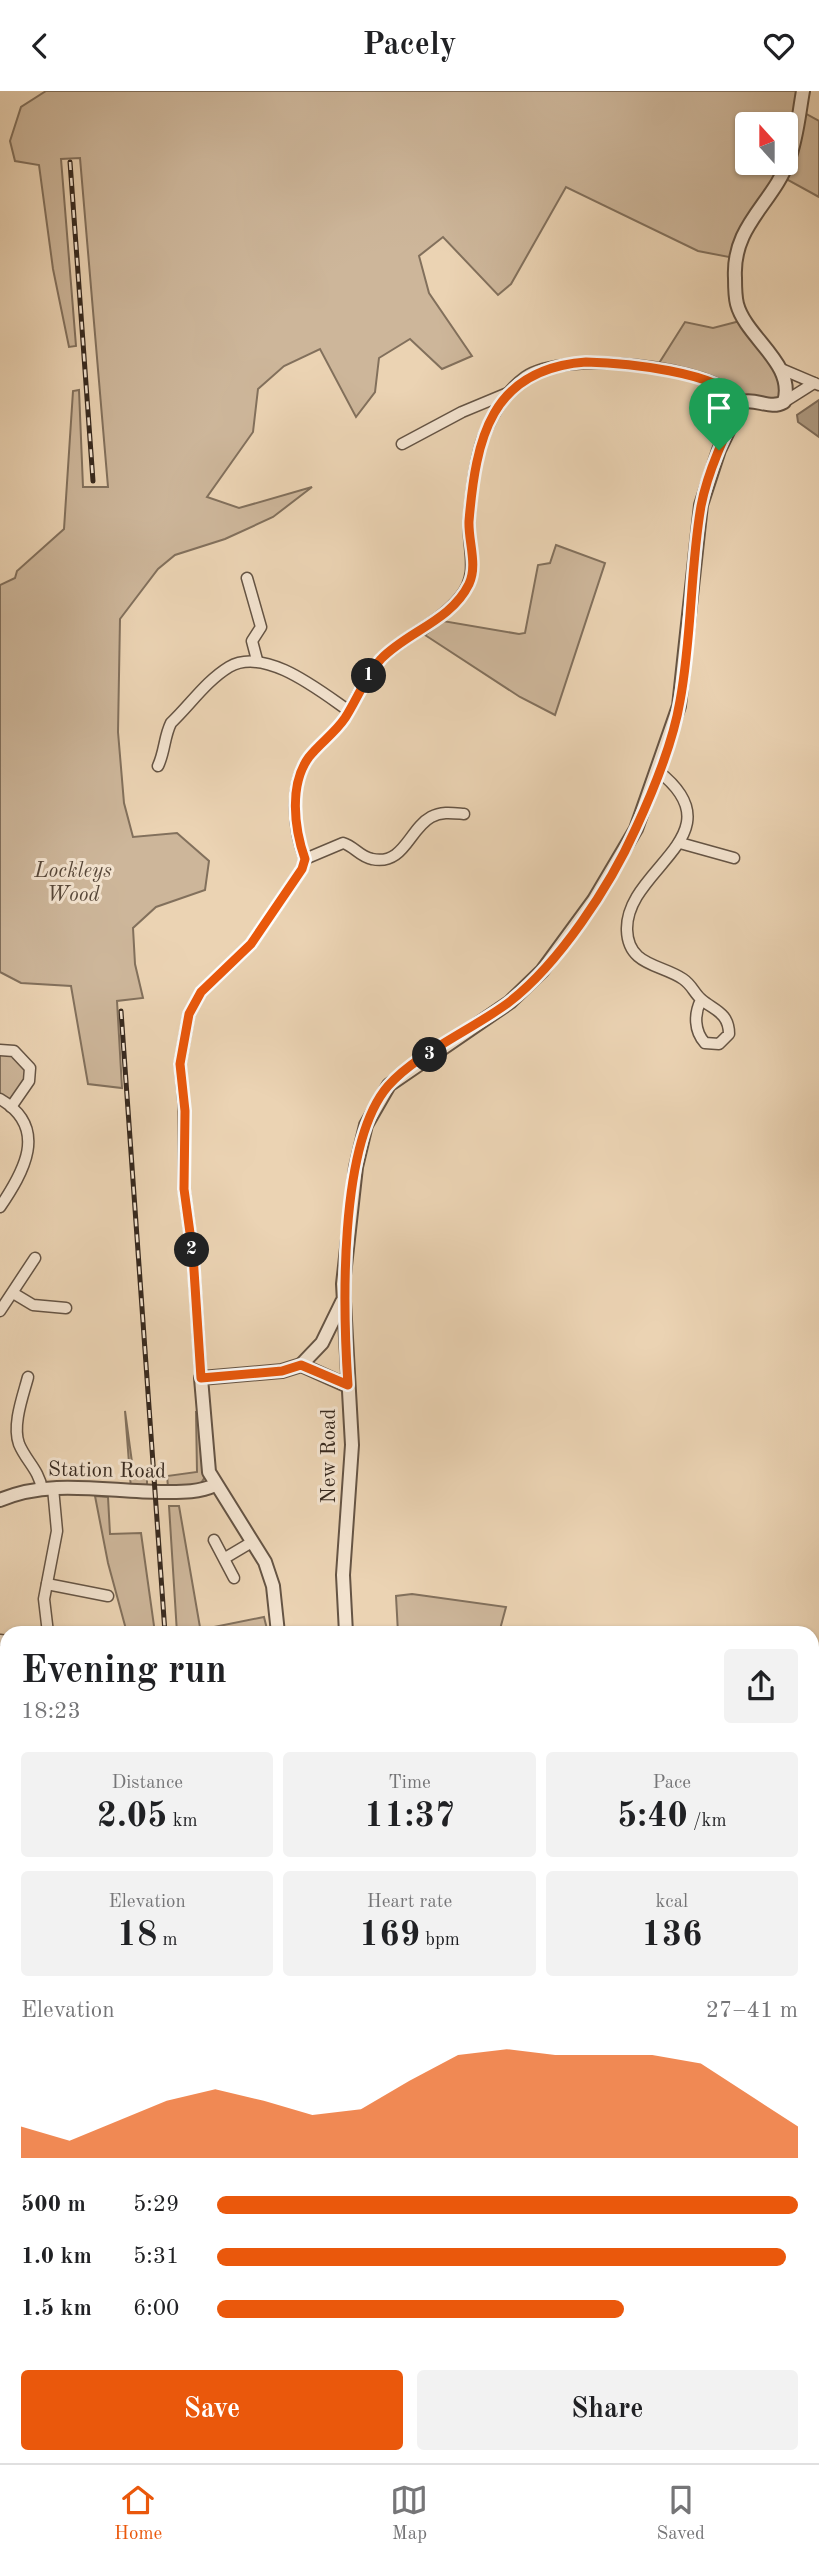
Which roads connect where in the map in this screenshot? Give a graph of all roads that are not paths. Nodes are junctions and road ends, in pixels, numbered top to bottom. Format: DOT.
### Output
graph roads {
  1 [pos="803,91"];
  2 [pos="779,368"];
  3 [pos="817,384"];
  4 [pos="510,392"];
  5 [pos="741,402"];
  6 [pos="784,402"];
  7 [pos="402,445"];
  8 [pos="247,578"];
  9 [pos="257,660"];
  10 [pos="349,711"];
  11 [pos="158,766"];
  12 [pos="658,771"];
  13 [pos="464,814"];
  14 [pos="680,843"];
  15 [pos="734,858"];
  16 [pos="305,859"];
  17 [pos="701,1000"];
  18 [pos="0,1050"];
  19 [pos="0,1099"];
  20 [pos="11,1107"];
  21 [pos="0,1207"];
  22 [pos="35,1258"];
  23 [pos="13,1293"];
  24 [pos="343,1300"];
  25 [pos="66,1308"];
  26 [pos="0,1311"];
  27 [pos="301,1365"];
  28 [pos="28,1377"];
  29 [pos="201,1378"];
  30 [pos="348,1385"];
  31 [pos="215,1485"];
  32 [pos="47,1488"];
  33 [pos="0,1500"];
  34 [pos="214,1540"];
  35 [pos="252,1542"];
  36 [pos="225,1558"];
  37 [pos="234,1578"];
  38 [pos="47,1584"];
  39 [pos="108,1596"];
  40 [pos="47,1626"];
  41 [pos="277,1626"];
  42 [pos="346,1626"];
  1 -- 2 [label="street"];
  2 -- 3 [label="street"];
  2 -- 6 [label="street"];
  3 -- 6 [label="street"];
  4 -- 5 [label="street"];
  4 -- 7 [label="street"];
  4 -- 10 [label="street"];
  5 -- 6 [label="street"];
  5 -- 12 [label="street, New Road"];
  8 -- 9 [label="street"];
  9 -- 10 [label="street"];
  9 -- 11 [label="street"];
  10 -- 16 [label="street"];
  12 -- 14 [label="street"];
  12 -- 24 [label="street, New Road"];
  13 -- 16 [label="street"];
  14 -- 15 [label="street"];
  14 -- 17 [label="street"];
  16 -- 29 [label="street"];
  17 -- 17 [label="street"];
  18 -- 20 [label="street"];
  19 -- 20 [label="street"];
  20 -- 21 [label="street"];
  22 -- 23 [label="street"];
  23 -- 25 [label="street"];
  23 -- 26 [label="street"];
  24 -- 27 [label="street"];
  24 -- 30 [label="street, New Road"];
  27 -- 29 [label="street"];
  27 -- 30 [label="street"];
  28 -- 32 [label="street"];
  29 -- 31 [label="street"];
  30 -- 42 [label="street, New Road"];
  31 -- 32 [label="street, Station Road"];
  31 -- 35 [label="street"];
  32 -- 33 [label="street, Station Road"];
  32 -- 38 [label="street"];
  34 -- 36 [label="street"];
  35 -- 36 [label="street"];
  35 -- 41 [label="street"];
  36 -- 37 [label="street"];
  38 -- 39 [label="street"];
  38 -- 40 [label="street"];
}
